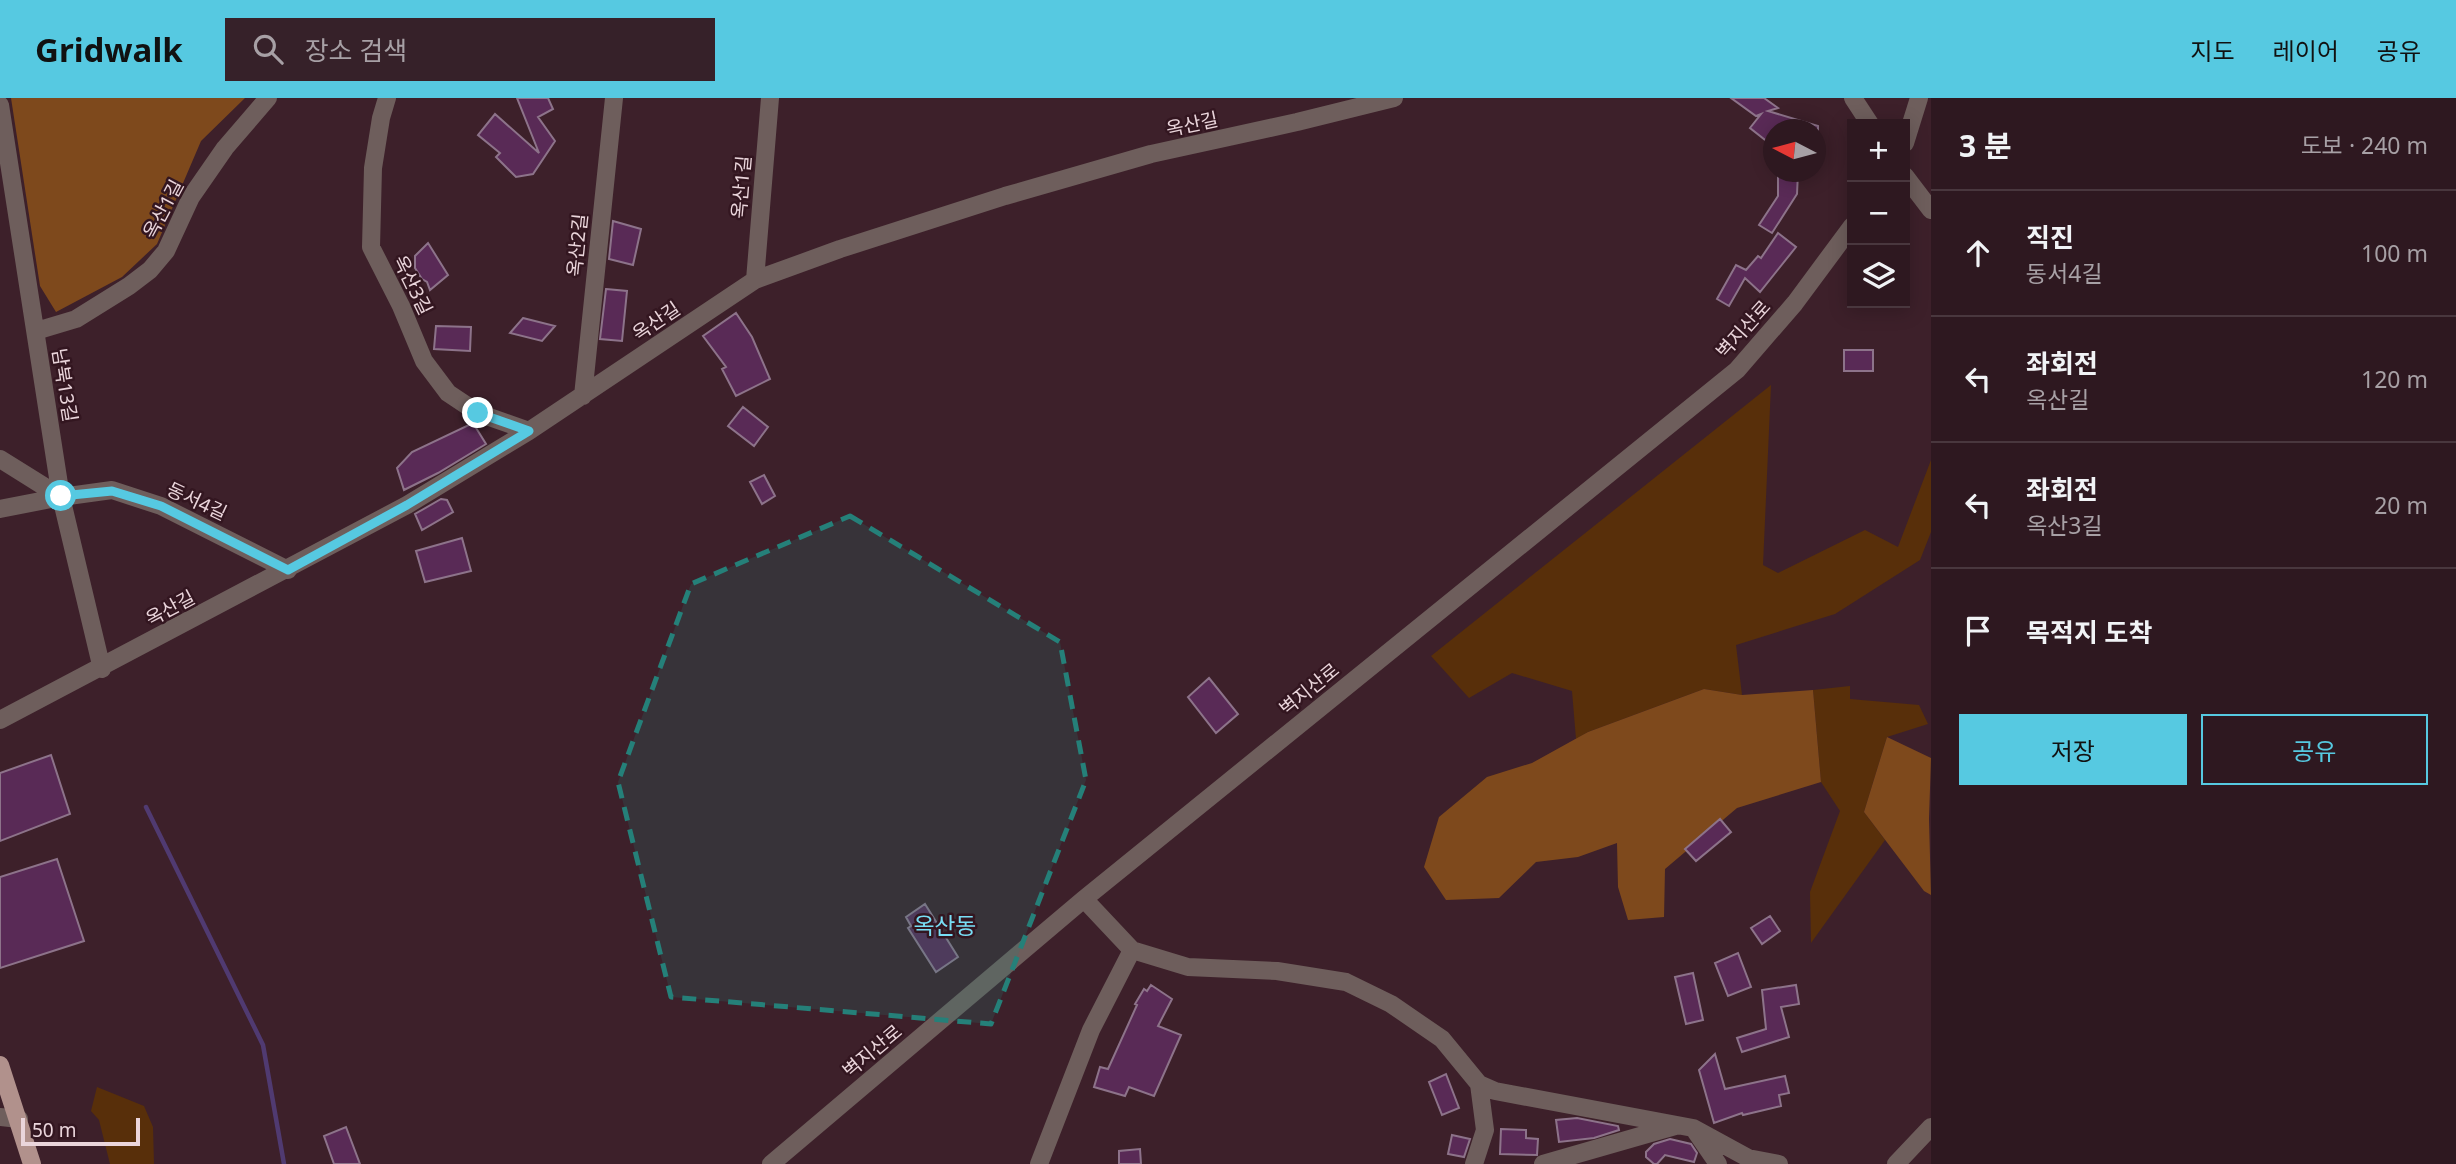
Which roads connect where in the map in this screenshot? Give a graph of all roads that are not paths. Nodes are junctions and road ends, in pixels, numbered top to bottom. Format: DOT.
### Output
graph roads {
  1 [pos="268,98"];
  2 [pos="387,98"];
  3 [pos="614,98"];
  4 [pos="770,98"];
  5 [pos="1394,98"];
  6 [pos="1853,98"];
  7 [pos="1919,98"];
  8 [pos="0,105"];
  9 [pos="1867,119"];
  10 [pos="1910,127"];
  11 [pos="1910,182"];
  12 [pos="1931,210"];
  13 [pos="1847,233"];
  14 [pos="755,280"];
  15 [pos="36,331"];
  16 [pos="583,396"];
  17 [pos="529,431"];
  18 [pos="0,459"];
  19 [pos="61,496"];
  20 [pos="0,509"];
  21 [pos="288,570"];
  22 [pos="102,668"];
  23 [pos="0,720"];
  24 [pos="1084,899"];
  25 [pos="1132,950"];
  26 [pos="0,1065"];
  27 [pos="1479,1084"];
  28 [pos="0,1117"];
  29 [pos="19,1119"];
  30 [pos="1686,1126"];
  31 [pos="1931,1127"];
  32 [pos="32,1164"];
  33 [pos="771,1164"];
  34 [pos="1039,1164"];
  35 [pos="1474,1164"];
  36 [pos="1544,1164"];
  37 [pos="1718,1164"];
  38 [pos="1779,1164"];
  39 [pos="1896,1164"];
  1 -- 15 [label="street, 옥산1길"];
  2 -- 17 [label="street, 옥산3길"];
  3 -- 16 [label="street, 옥산2길"];
  4 -- 14 [label="street, 옥산1길"];
  5 -- 14 [label="street, 옥산길"];
  6 -- 9 [label="street"];
  7 -- 10 [label="street"];
  8 -- 15 [label="street, 남북13길"];
  11 -- 12 [label="street"];
  13 -- 24 [label="street, 벽지산로"];
  14 -- 16 [label="street, 옥산길"];
  15 -- 19 [label="street, 남북13길"];
  16 -- 17 [label="street, 옥산길"];
  17 -- 21 [label="street, 옥산길"];
  18 -- 19 [label="street"];
  19 -- 20 [label="street, 동서4길"];
  19 -- 21 [label="street, 동서4길"];
  19 -- 22 [label="street, 남북13길"];
  21 -- 22 [label="street, 옥산길"];
  22 -- 23 [label="street, 옥산길"];
  24 -- 25 [label="street"];
  24 -- 33 [label="street, 벽지산로"];
  25 -- 27 [label="street"];
  25 -- 34 [label="street"];
  26 -- 29 [label="main road"];
  27 -- 30 [label="street"];
  27 -- 35 [label="street"];
  28 -- 29 [label="street"];
  29 -- 32 [label="main road"];
  30 -- 36 [label="street"];
  30 -- 37 [label="street"];
  30 -- 38 [label="street"];
  31 -- 39 [label="street"];
}
